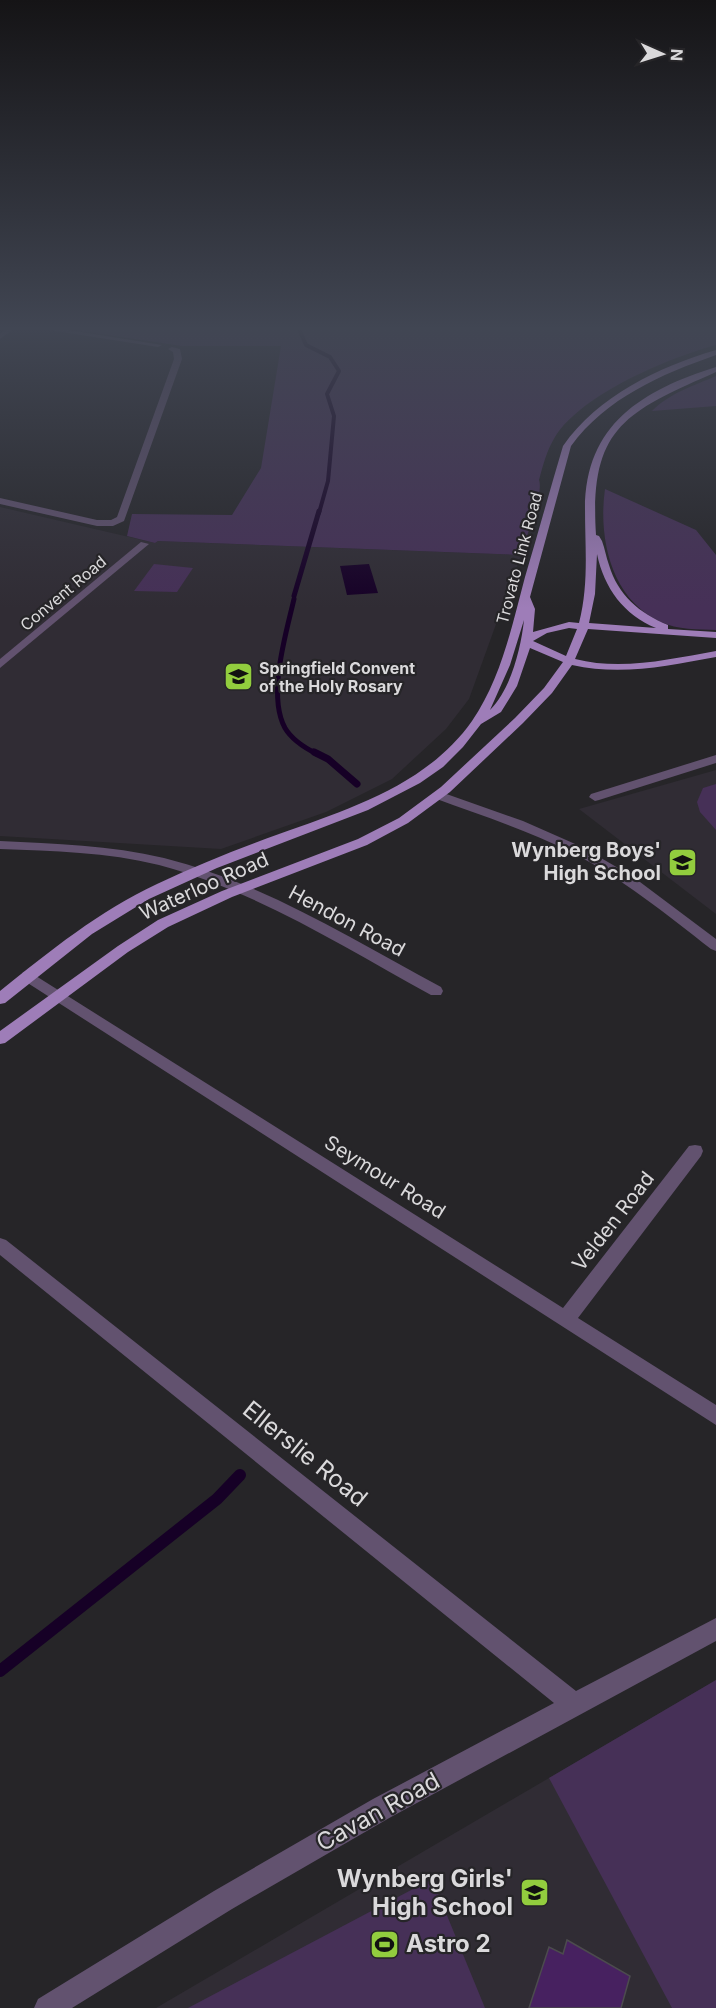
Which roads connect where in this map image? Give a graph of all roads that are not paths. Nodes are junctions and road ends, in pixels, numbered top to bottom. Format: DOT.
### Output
graph roads {
  1 [pos="157,421"];
  2 [pos="586,421"];
  3 [pos="622,421"];
  4 [pos="0,501"];
  5 [pos="590,531"];
  6 [pos="144,544"];
  7 [pos="526,594"];
  8 [pos="584,625"];
  9 [pos="693,635"];
  10 [pos="716,635"];
  11 [pos="525,641"];
  12 [pos="716,654"];
  13 [pos="568,661"];
  14 [pos="0,665"];
  15 [pos="477,722"];
  16 [pos="716,759"];
  17 [pos="409,784"];
  18 [pos="438,795"];
  19 [pos="595,796"];
  20 [pos="0,844"];
  21 [pos="192,872"];
  22 [pos="238,888"];
  23 [pos="716,946"];
  24 [pos="28,976"];
  25 [pos="436,991"];
  26 [pos="58,995"];
  27 [pos="0,999"];
  28 [pos="0,1039"];
  29 [pos="695,1151"];
  30 [pos="0,1245"];
  31 [pos="566,1319"];
  32 [pos="716,1416"];
  33 [pos="716,1629"];
  34 [pos="575,1705"];
  35 [pos="47,2008"];
  1 -- 4 [label="street, Convent Road"];
  2 -- 7 [label="main road, Trovato Link Road"];
  3 -- 5 [label="main road"];
  5 -- 8 [label="main road"];
  5 -- 9 [label="main road"];
  6 -- 14 [label="street, Convent Road"];
  7 -- 11 [label="main road"];
  7 -- 15 [label="main road, Trovato Link Road"];
  8 -- 9 [label="main road"];
  8 -- 11 [label="main road"];
  8 -- 13 [label="main road"];
  9 -- 10 [label="main road"];
  11 -- 13 [label="main road"];
  11 -- 15 [label="main road"];
  12 -- 13 [label="main road"];
  13 -- 18 [label="main road"];
  15 -- 17 [label="main road, Trovato Link Road"];
  16 -- 19 [label="street"];
  17 -- 21 [label="main road, Waterloo Road"];
  18 -- 22 [label="main road, Waterloo Road"];
  18 -- 23 [label="street"];
  20 -- 21 [label="street, Hendon Road"];
  21 -- 22 [label="street, Hendon Road"];
  21 -- 24 [label="main road, Waterloo Road"];
  22 -- 25 [label="street, Hendon Road"];
  22 -- 26 [label="main road, Waterloo Road"];
  24 -- 26 [label="street, Seymour Road"];
  24 -- 27 [label="main road, Waterloo Road"];
  26 -- 28 [label="main road, Waterloo Road"];
  26 -- 31 [label="street, Seymour Road"];
  29 -- 31 [label="street, Velden Road"];
  30 -- 34 [label="street, Ellerslie Road"];
  31 -- 32 [label="street, Seymour Road"];
  33 -- 34 [label="street, Cavan Road"];
  34 -- 35 [label="street, Cavan Road"];
}
